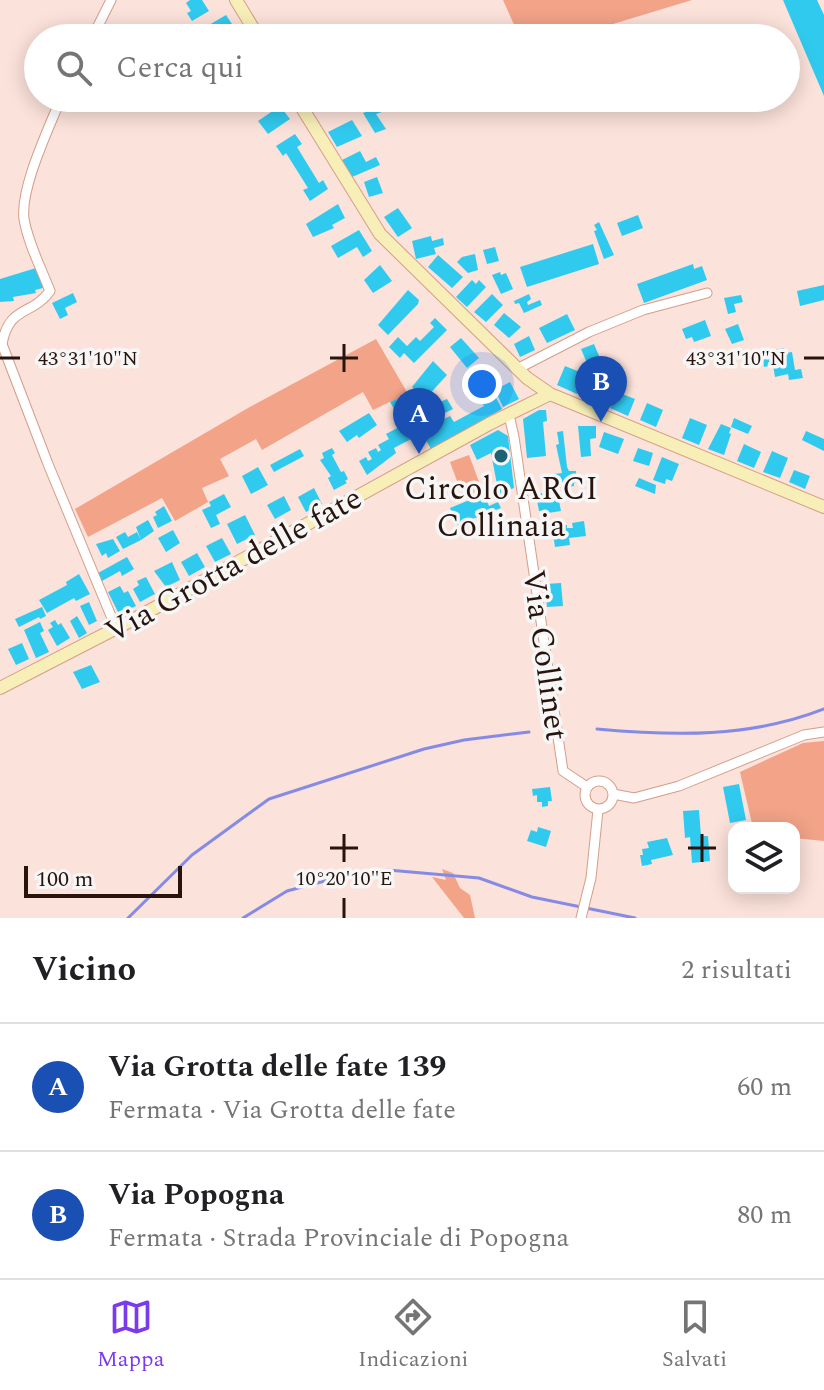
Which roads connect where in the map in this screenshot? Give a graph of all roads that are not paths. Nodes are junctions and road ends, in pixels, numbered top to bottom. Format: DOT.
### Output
graph roads {
  1 [pos="111,0"];
  2 [pos="236,0"];
  3 [pos="99,24"];
  4 [pos="251,24"];
  5 [pos="55,112"];
  6 [pos="305,112"];
  7 [pos="707,293"];
  8 [pos="517,369"];
  9 [pos="550,394"];
  10 [pos="509,415"];
  11 [pos="824,507"];
  12 [pos="116,628"];
  13 [pos="0,688"];
  14 [pos="824,732"];
  15 [pos="587,787"];
  16 [pos="613,794"];
  17 [pos="598,810"];
  18 [pos="581,918"];
  1 -- 3 [label="street"];
  2 -- 4 [label="main road"];
  5 -- 12 [label="street"];
  6 -- 8 [label="main road"];
  7 -- 8 [label="street"];
  8 -- 9 [label="main road"];
  9 -- 10 [label="main road, Via Grotta delle fate"];
  9 -- 11 [label="main road"];
  10 -- 12 [label="main road, Via Grotta delle fate"];
  10 -- 15 [label="street, Via Collinet"];
  12 -- 13 [label="main road, Via Grotta delle fate"];
  14 -- 16 [label="street"];
  15 -- 16 [label="street"];
  15 -- 17 [label="street"];
  16 -- 17 [label="street"];
  17 -- 18 [label="street"];
}
